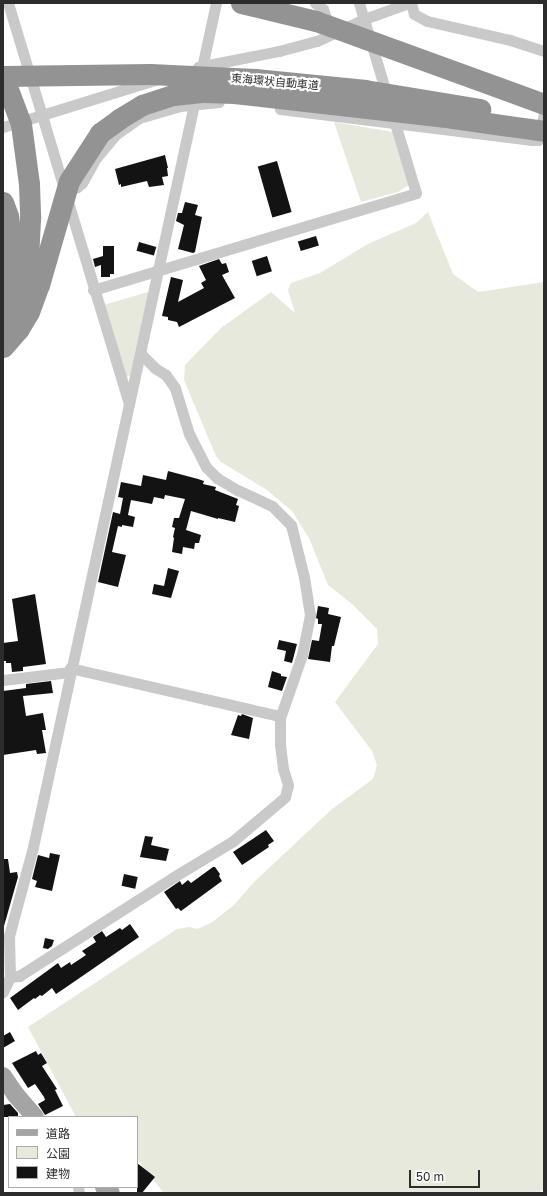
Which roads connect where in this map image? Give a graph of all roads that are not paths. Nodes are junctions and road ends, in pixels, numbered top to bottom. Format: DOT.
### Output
graph roads {
  1 [pos="8,3"];
  2 [pos="216,3"];
  3 [pos="241,3"];
  4 [pos="315,3"];
  5 [pos="359,3"];
  6 [pos="410,3"];
  7 [pos="364,19"];
  8 [pos="332,34"];
  9 [pos="544,51"];
  10 [pos="204,65"];
  11 [pos="3,76"];
  12 [pos="193,103"];
  13 [pos="544,104"];
  14 [pos="544,113"];
  15 [pos="42,116"];
  16 [pos="544,122"];
  17 [pos="395,123"];
  18 [pos="3,128"];
  19 [pos="544,131"];
  20 [pos="64,191"];
  21 [pos="3,202"];
  22 [pos="159,270"];
  23 [pos="93,290"];
  24 [pos="3,297"];
  25 [pos="3,329"];
  26 [pos="3,347"];
  27 [pos="141,354"];
  28 [pos="129,404"];
  29 [pos="70,670"];
  30 [pos="3,680"];
  31 [pos="280,718"];
  32 [pos="10,977"];
  33 [pos="3,992"];
  34 [pos="3,1076"];
  35 [pos="34,1116"];
  1 -- 15 [label="street"];
  2 -- 10 [label="street"];
  3 -- 13 [label="highway"];
  4 -- 8 [label="street"];
  5 -- 7 [label="street"];
  6 -- 7 [label="street"];
  6 -- 9 [label="street"];
  7 -- 8 [label="street"];
  7 -- 17 [label="street"];
  8 -- 10 [label="street"];
  10 -- 12 [label="street"];
  10 -- 15 [label="street"];
  11 -- 16 [label="highway, 東海環状自動車道"];
  11 -- 25 [label="highway"];
  12 -- 17 [label="street"];
  12 -- 20 [label="street"];
  12 -- 22 [label="street"];
  14 -- 17 [label="street"];
  15 -- 18 [label="street"];
  15 -- 20 [label="street"];
  17 -- 22 [label="street"];
  19 -- 26 [label="highway"];
  20 -- 23 [label="street"];
  21 -- 24 [label="highway"];
  22 -- 23 [label="street"];
  22 -- 27 [label="street"];
  23 -- 28 [label="street"];
  27 -- 28 [label="street"];
  27 -- 31 [label="street"];
  28 -- 29 [label="street"];
  29 -- 30 [label="street"];
  29 -- 31 [label="street"];
  29 -- 32 [label="street"];
  31 -- 32 [label="street"];
  32 -- 33 [label="street"];
  34 -- 35 [label="main road"];
}
